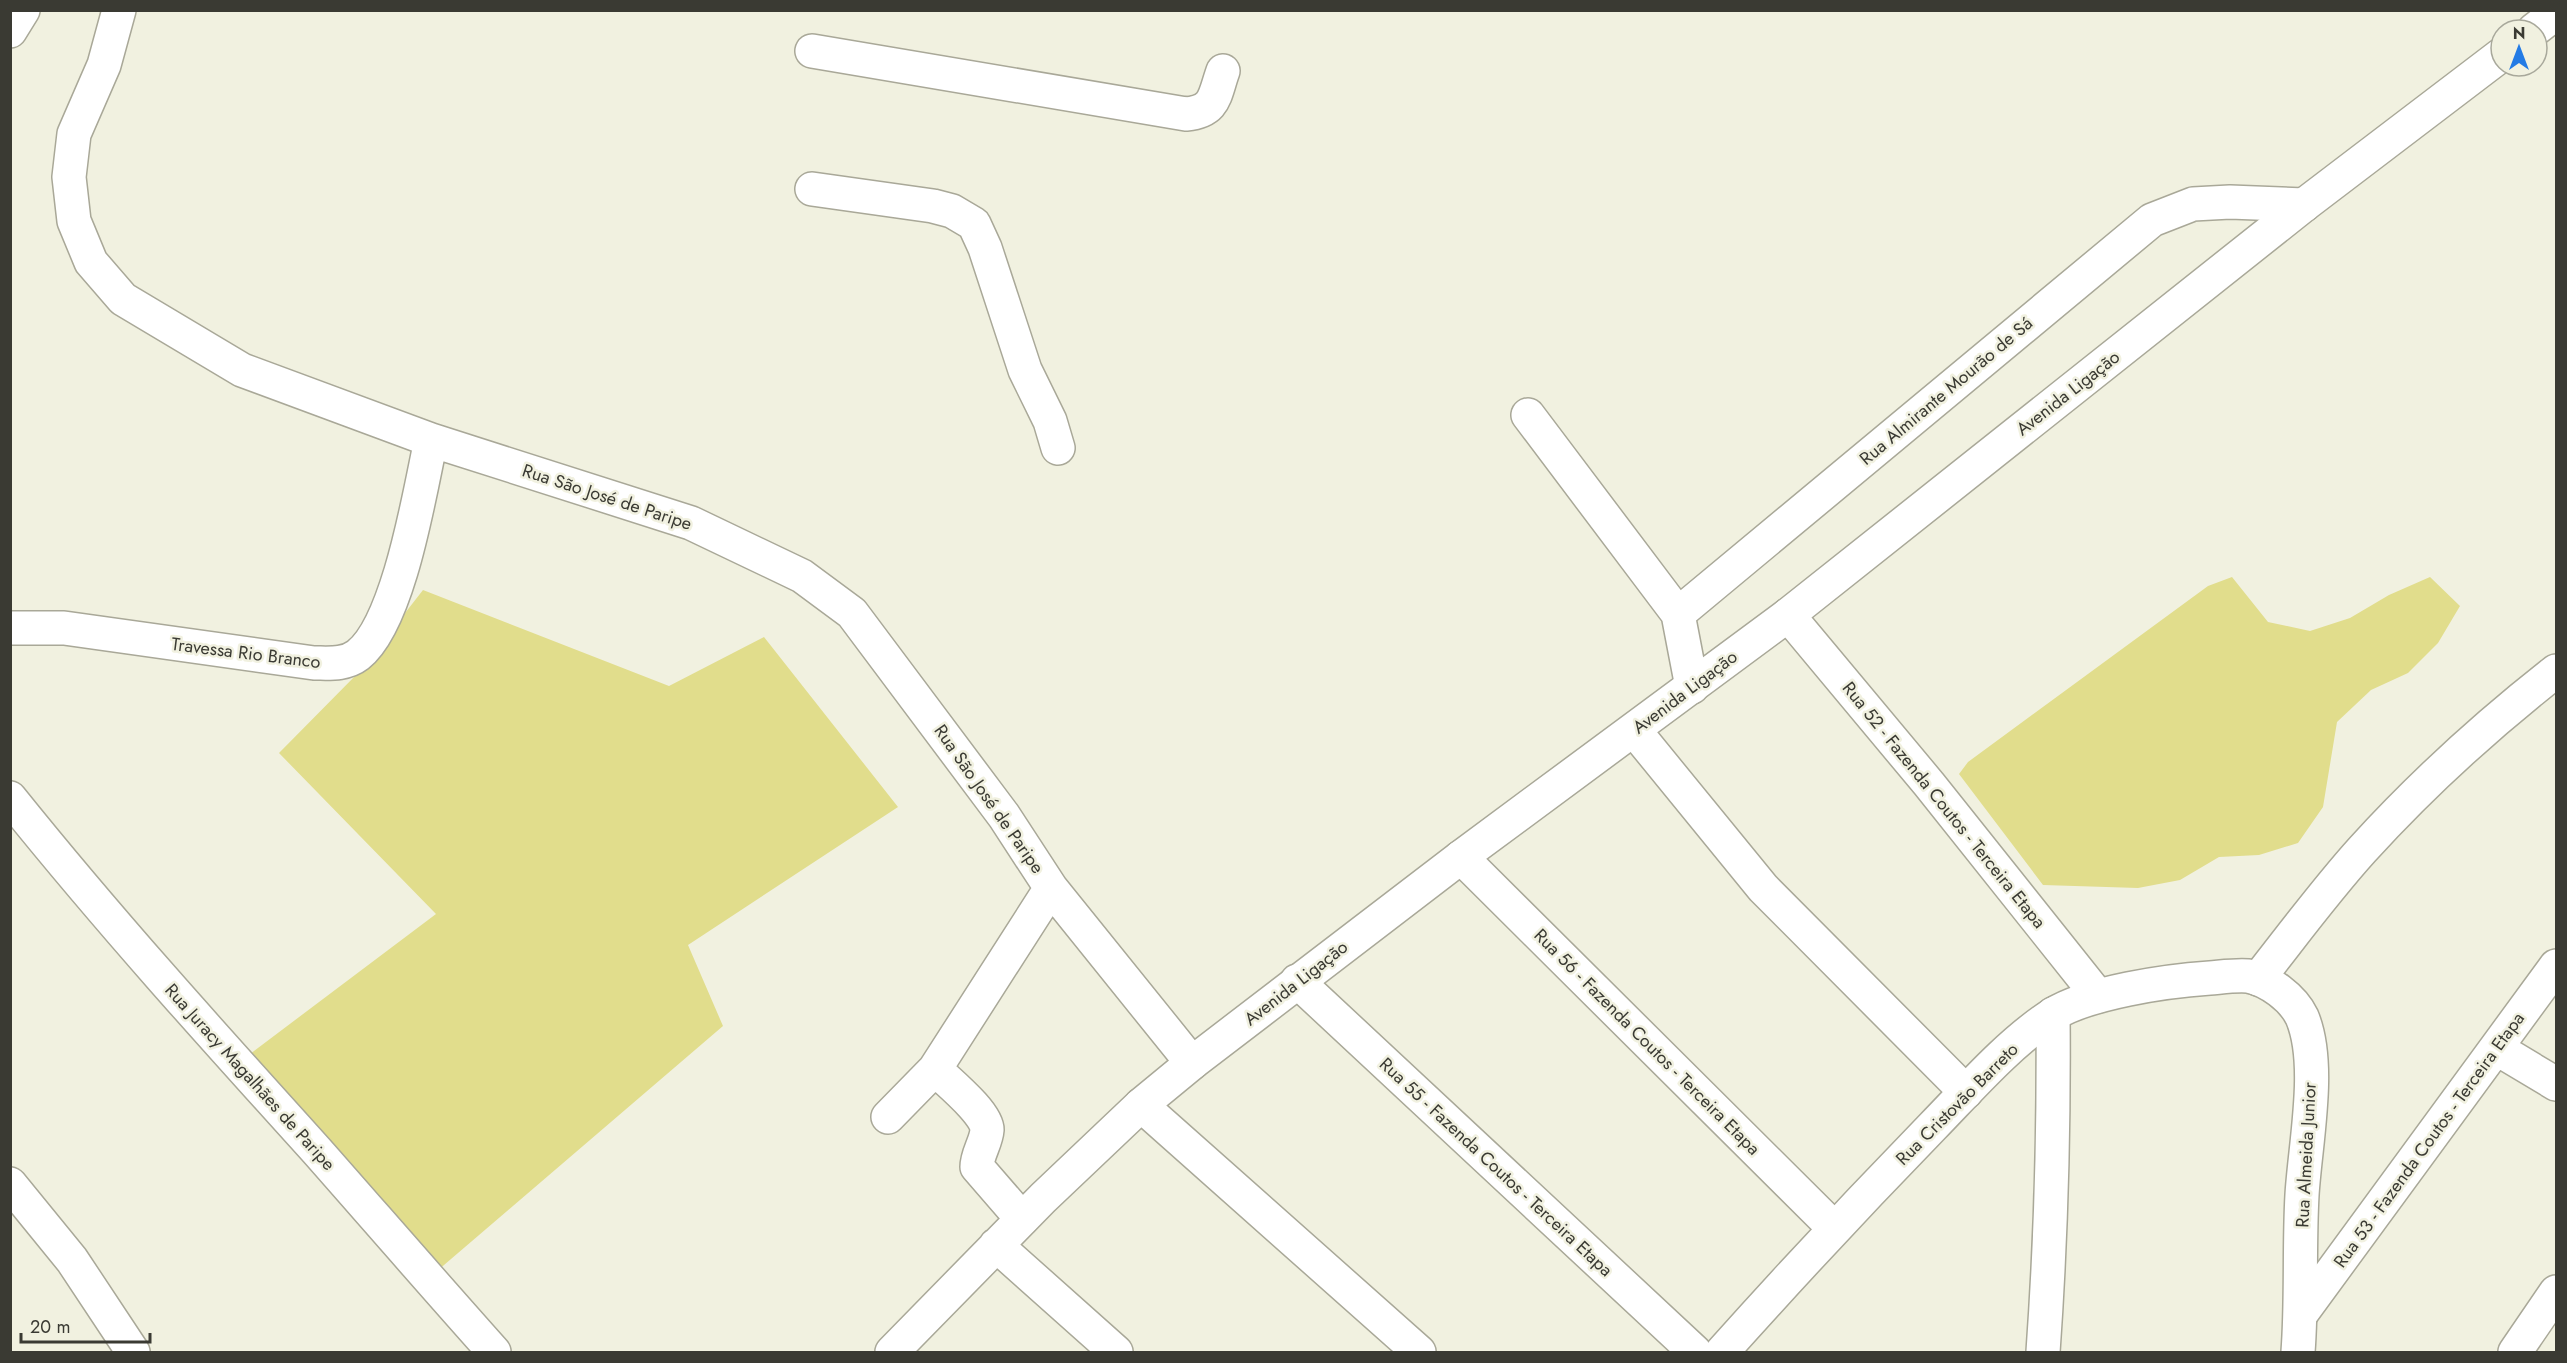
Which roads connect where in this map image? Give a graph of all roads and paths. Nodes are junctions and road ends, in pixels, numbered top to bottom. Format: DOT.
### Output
graph roads {
  1 [pos="23,10"];
  2 [pos="119,10"];
  3 [pos="10,31"];
  4 [pos="812,51"];
  5 [pos="2489,65"];
  6 [pos="1222,70"];
  7 [pos="812,189"];
  8 [pos="2304,205"];
  9 [pos="1528,415"];
  10 [pos="431,440"];
  11 [pos="1058,448"];
  12 [pos="1678,614"];
  13 [pos="1788,615"];
  14 [pos="10,628"];
  15 [pos="2556,671"];
  16 [pos="1692,687"];
  17 [pos="1634,730"];
  18 [pos="10,798"];
  19 [pos="1461,857"];
  20 [pos="1052,888"];
  21 [pos="2556,966"];
  22 [pos="2258,979"];
  23 [pos="1297,981"];
  24 [pos="2098,996"];
  25 [pos="2054,1014"];
  26 [pos="2496,1048"];
  27 [pos="1192,1063"];
  28 [pos="935,1069"];
  29 [pos="2556,1084"];
  30 [pos="1966,1092"];
  31 [pos="1141,1105"];
  32 [pos="888,1117"];
  33 [pos="10,1184"];
  34 [pos="1022,1219"];
  35 [pos="1834,1228"];
  36 [pos="996,1245"];
  37 [pos="2556,1292"];
  38 [pos="2301,1314"];
  39 [pos="134,1353"];
  40 [pos="494,1353"];
  41 [pos="892,1353"];
  42 [pos="1116,1353"];
  43 [pos="1419,1353"];
  44 [pos="1695,1353"];
  45 [pos="1722,1353"];
  46 [pos="2043,1353"];
  47 [pos="2298,1353"];
  48 [pos="2515,1353"];
  1 -- 3 [label="street"];
  2 -- 10 [label="street, Rua São José de Paripe"];
  4 -- 6 [label="street"];
  5 -- 8 [label="street, Avenida Ligação"];
  7 -- 11 [label="street"];
  8 -- 12 [label="street, Rua Almirante Mourão de Sá"];
  8 -- 13 [label="street, Avenida Ligação"];
  9 -- 12 [label="street"];
  10 -- 14 [label="street, Travessa Rio Branco"];
  10 -- 20 [label="street, Rua São José de Paripe"];
  12 -- 16 [label="street"];
  13 -- 16 [label="street, Avenida Ligação"];
  13 -- 24 [label="street, Rua 52 - Fazenda Coutos - Terceira Etapa"];
  15 -- 22 [label="street"];
  16 -- 17 [label="street, Avenida Ligação"];
  17 -- 19 [label="street, Avenida Ligação"];
  17 -- 30 [label="street"];
  18 -- 40 [label="street, Rua Juracy Magalhães de Paripe"];
  19 -- 23 [label="street, Avenida Ligação"];
  19 -- 35 [label="street, Rua 56 - Fazenda Coutos - Terceira Etapa"];
  20 -- 27 [label="street, Rua São José de Paripe"];
  20 -- 28 [label="street"];
  21 -- 26 [label="street, Rua 53 - Fazenda Coutos - Terceira Etapa"];
  22 -- 24 [label="street, Rua Cristovão Barreto"];
  22 -- 38 [label="street, Rua Almeida Junior"];
  23 -- 27 [label="street, Avenida Ligação"];
  23 -- 44 [label="street, Rua 55 - Fazenda Coutos - Terceira Etapa"];
  24 -- 25 [label="street, Rua Cristovão Barreto"];
  25 -- 30 [label="street, Rua Cristovão Barreto"];
  25 -- 46 [label="street"];
  26 -- 29 [label="street"];
  26 -- 38 [label="street, Rua 53 - Fazenda Coutos - Terceira Etapa"];
  27 -- 31 [label="street, Avenida Ligação"];
  28 -- 32 [label="street"];
  28 -- 34 [label="street"];
  30 -- 35 [label="street, Rua Cristovão Barreto"];
  31 -- 34 [label="street, Avenida Ligação"];
  31 -- 43 [label="street"];
  33 -- 39 [label="street"];
  34 -- 36 [label="street, Avenida Ligação"];
  35 -- 45 [label="street, Rua Cristovão Barreto"];
  36 -- 41 [label="street, Avenida Ligação"];
  36 -- 42 [label="street"];
  37 -- 48 [label="street"];
  38 -- 47 [label="street, Rua Almeida Junior"];
}
